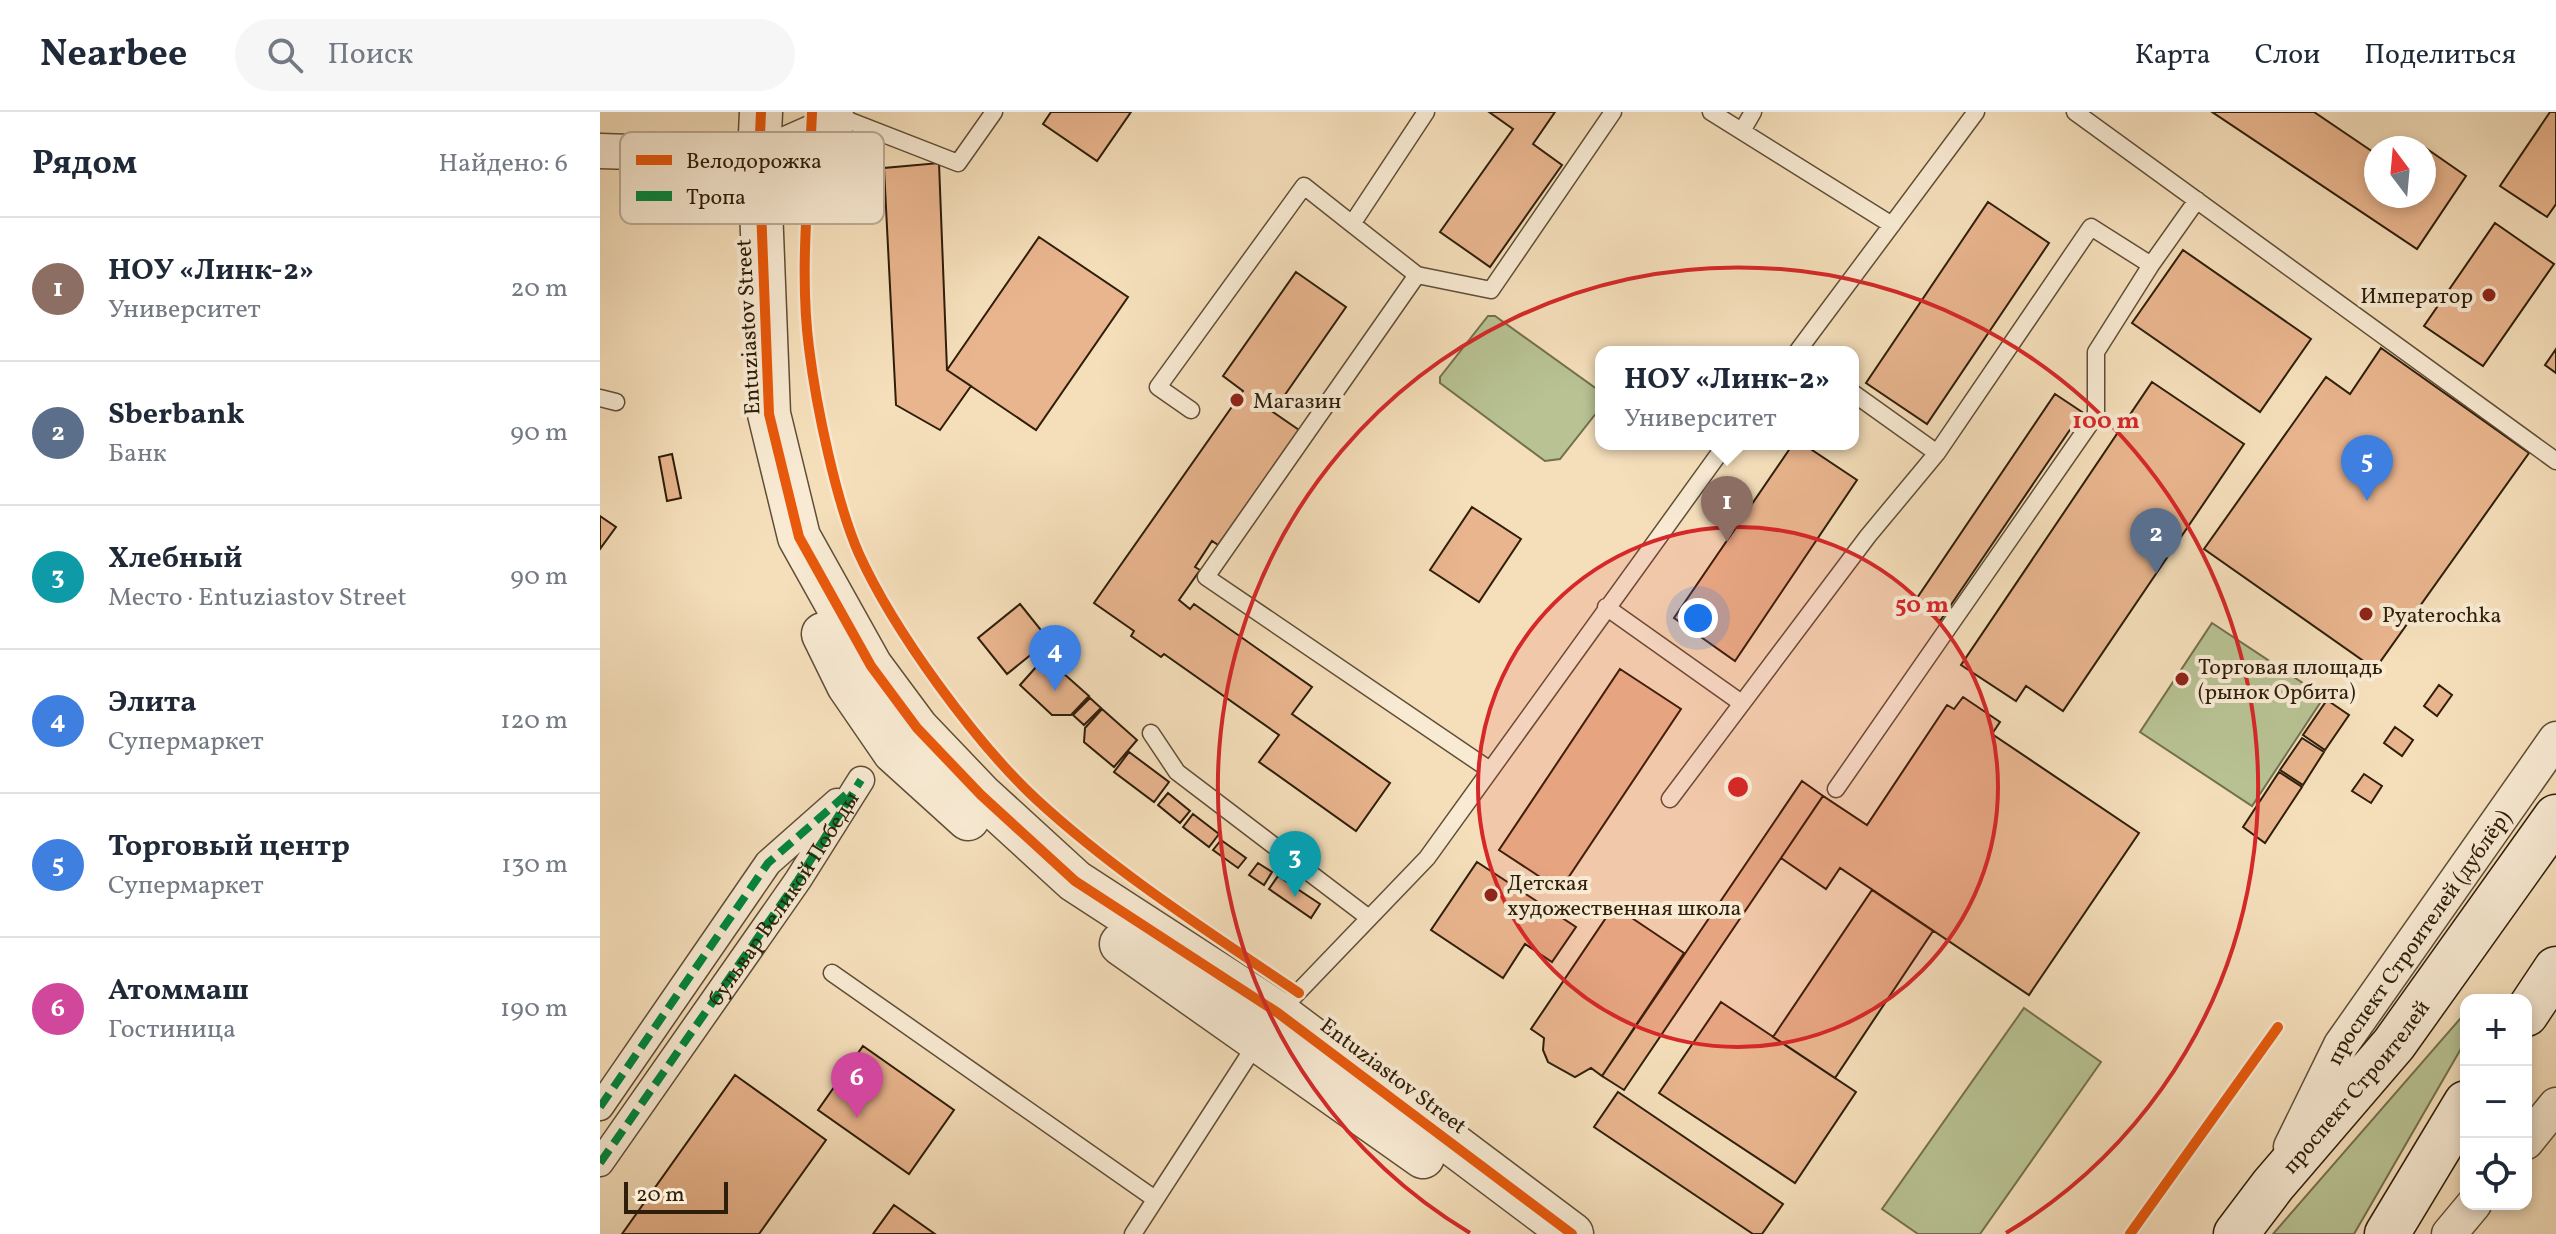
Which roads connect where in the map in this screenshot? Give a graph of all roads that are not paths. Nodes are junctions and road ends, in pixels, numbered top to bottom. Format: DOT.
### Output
graph roads {
  1 [pos="735,112"];
  2 [pos="761,112"];
  3 [pos="994,112"];
  4 [pos="1426,112"];
  5 [pos="1613,112"];
  6 [pos="1711,112"];
  7 [pos="1753,112"];
  8 [pos="1976,112"];
  9 [pos="2076,112"];
  10 [pos="838,121"];
  11 [pos="1742,131"];
  12 [pos="740,132"];
  13 [pos="754,132"];
  14 [pos="810,132"];
  15 [pos="878,132"];
  16 [pos="884,134"];
  17 [pos="600,151"];
  18 [pos="620,152"];
  19 [pos="2197,200"];
  20 [pos="752,224"];
  21 [pos="1352,224"];
  22 [pos="1892,225"];
  23 [pos="2151,265"];
  24 [pos="1417,275"];
  25 [pos="1801,346"];
  26 [pos="1859,397"];
  27 [pos="1191,410"];
  28 [pos="1722,450"];
  29 [pos="1937,453"];
  30 [pos="2556,461"];
  31 [pos="1606,607"];
  32 [pos="1740,702"];
  33 [pos="1151,733"];
  34 [pos="2556,739"];
  35 [pos="1490,770"];
  36 [pos="1836,789"];
  37 [pos="1670,799"];
  38 [pos="2556,817"];
  39 [pos="1369,918"];
  40 [pos="2556,969"];
  41 [pos="832,973"];
  42 [pos="2532,1005"];
  43 [pos="1269,1026"];
  44 [pos="2556,1105"];
  45 [pos="600,1107"];
  46 [pos="2460,1113"];
  47 [pos="2529,1138"];
  48 [pos="600,1163"];
  49 [pos="2273,1185"];
  50 [pos="1155,1199"];
  51 [pos="2469,1210"];
  52 [pos="1133,1234"];
  53 [pos="1529,1234"];
  54 [pos="1572,1234"];
  55 [pos="2236,1234"];
  56 [pos="2387,1234"];
  57 [pos="2449,1234"];
  1 -- 12 [label="street"];
  2 -- 13 [label="street, Entuziastov Street"];
  3 -- 16 [label="lane"];
  4 -- 21 [label="lane"];
  5 -- 24 [label="lane"];
  6 -- 11 [label="lane"];
  7 -- 11 [label="lane"];
  8 -- 22 [label="lane"];
  9 -- 19 [label="lane"];
  10 -- 14 [label="street"];
  10 -- 15 [label="lane"];
  11 -- 22 [label="lane"];
  17 -- 18 [label="street"];
  19 -- 23 [label="lane"];
  19 -- 30 [label="lane"];
  20 -- 43 [label="street, Entuziastov Street"];
  21 -- 24 [label="lane"];
  21 -- 27 [label="lane"];
  22 -- 25 [label="lane"];
  23 -- 29 [label="lane"];
  23 -- 36 [label="lane"];
  24 -- 35 [label="lane"];
  26 -- 29 [label="lane"];
  28 -- 31 [label="lane"];
  29 -- 32 [label="lane"];
  31 -- 32 [label="lane"];
  31 -- 35 [label="lane"];
  32 -- 37 [label="lane"];
  33 -- 39 [label="lane"];
  34 -- 49 [label="street, проспект Строителей (дублёр)"];
  35 -- 39 [label="lane"];
  38 -- 49 [label="main road, проспект Строителей"];
  39 -- 43 [label="lane"];
  40 -- 42 [label="main road"];
  41 -- 50 [label="lane"];
  43 -- 50 [label="lane"];
  43 -- 53 [label="street"];
  43 -- 54 [label="street, Entuziastov Street"];
  44 -- 47 [label="street"];
  45 -- 48 [label="street, бульвар Великой Победы"];
  46 -- 56 [label="main road"];
  49 -- 55 [label="main road, проспект Строителей"];
  50 -- 52 [label="lane"];
  51 -- 57 [label="street"];
}
